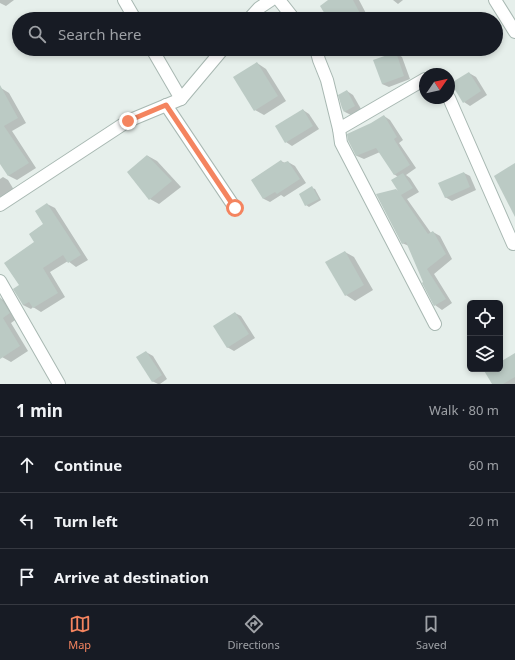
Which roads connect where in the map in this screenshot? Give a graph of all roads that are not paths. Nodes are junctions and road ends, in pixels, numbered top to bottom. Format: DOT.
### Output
graph roads {
  1 [pos="124,0"];
  2 [pos="271,0"];
  3 [pos="279,0"];
  4 [pos="495,0"];
  5 [pos="131,12"];
  6 [pos="255,12"];
  7 [pos="288,12"];
  8 [pos="502,12"];
  9 [pos="503,13"];
  10 [pos="515,32"];
  11 [pos="156,56"];
  12 [pos="217,56"];
  13 [pos="318,56"];
  14 [pos="419,82"];
  15 [pos="181,99"];
  16 [pos="452,104"];
  17 [pos="166,105"];
  18 [pos="339,129"];
  19 [pos="0,205"];
  20 [pos="235,208"];
  21 [pos="514,245"];
  22 [pos="0,281"];
  23 [pos="435,324"];
  24 [pos="59,384"];
  1 -- 5 [label="street"];
  2 -- 6 [label="street"];
  3 -- 7 [label="street"];
  4 -- 8 [label="street"];
  9 -- 10 [label="street"];
  11 -- 15 [label="street"];
  12 -- 15 [label="street"];
  13 -- 18 [label="street"];
  14 -- 18 [label="street"];
  15 -- 17 [label="street"];
  16 -- 21 [label="street"];
  17 -- 19 [label="street"];
  17 -- 20 [label="street"];
  18 -- 23 [label="street"];
  22 -- 24 [label="street"];
}
